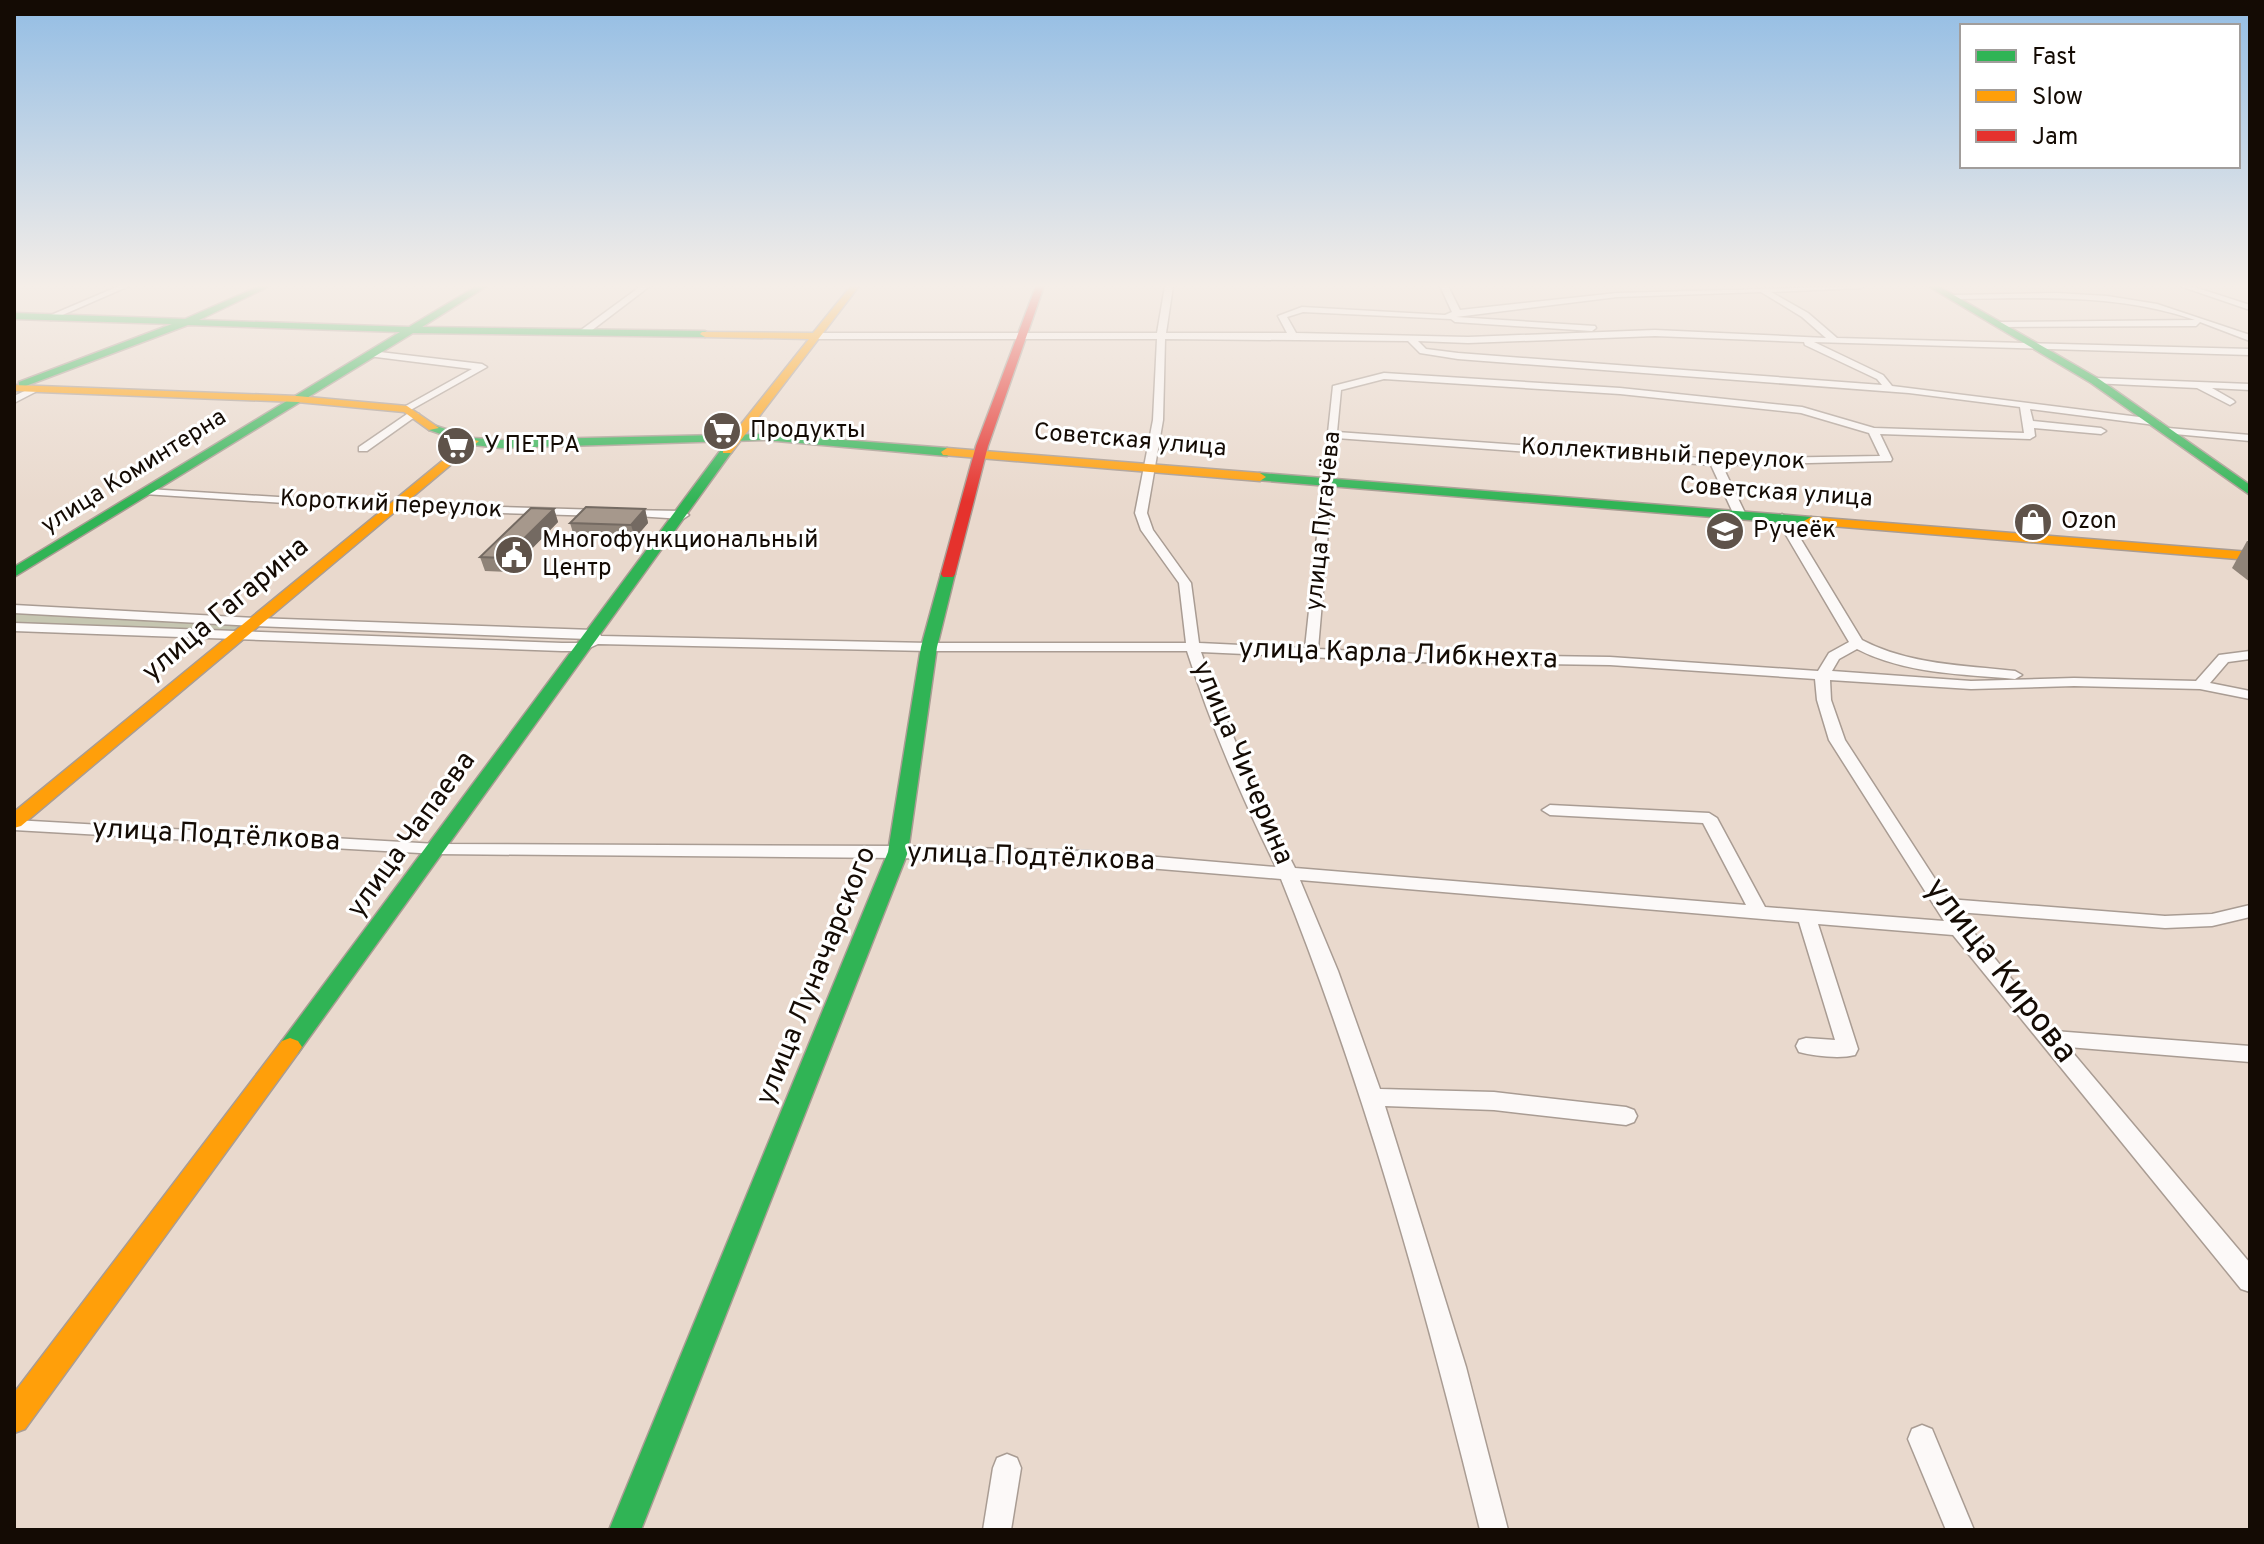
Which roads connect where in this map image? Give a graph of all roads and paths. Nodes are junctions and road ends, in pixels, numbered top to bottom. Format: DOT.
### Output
graph roads {
  1 [pos="92,358"];
  2 [pos="364,358"];
  3 [pos="406,358"];
  4 [pos="797,358"];
  5 [pos="1012,358"];
  6 [pos="1160,358"];
  7 [pos="1485,358"];
  8 [pos="1841,358"];
  9 [pos="2058,358"];
  10 [pos="2095,381"];
  11 [pos="2196,383"];
  12 [pos="14,388"];
  13 [pos="2250,388"];
  14 [pos="36,389"];
  15 [pos="1890,389"];
  16 [pos="297,399"];
  17 [pos="14,400"];
  18 [pos="2230,402"];
  19 [pos="2025,406"];
  20 [pos="411,412"];
  21 [pos="2028,424"];
  22 [pos="2162,427"];
  23 [pos="1873,431"];
  24 [pos="2101,431"];
  25 [pos="1333,435"];
  26 [pos="739,436"];
  27 [pos="2250,438"];
  28 [pos="473,441"];
  29 [pos="363,449"];
  30 [pos="980,454"];
  31 [pos="1715,462"];
  32 [pos="1150,466"];
  33 [pos="1328,482"];
  34 [pos="2250,491"];
  35 [pos="148,492"];
  36 [pos="392,507"];
  37 [pos="683,515"];
  38 [pos="1740,515"];
  39 [pos="1782,518"];
  40 [pos="2250,556"];
  41 [pos="14,573"];
  42 [pos="14,609"];
  43 [pos="14,618"];
  44 [pos="14,627"];
  45 [pos="246,630"];
  46 [pos="590,640"];
  47 [pos="1857,643"];
  48 [pos="929,647"];
  49 [pos="1193,647"];
  50 [pos="1311,654"];
  51 [pos="2250,655"];
  52 [pos="1822,676"];
  53 [pos="2074,682"];
  54 [pos="2200,685"];
  55 [pos="2250,695"];
  56 [pos="1550,810"];
  57 [pos="14,823"];
  58 [pos="437,849"];
  59 [pos="898,852"];
  60 [pos="1288,873"];
  61 [pos="1943,905"];
  62 [pos="2250,911"];
  63 [pos="1759,912"];
  64 [pos="1806,915"];
  65 [pos="1958,929"];
  66 [pos="2050,1038"];
  67 [pos="1806,1046"];
  68 [pos="2250,1054"];
  69 [pos="1372,1097"];
  70 [pos="1626,1116"];
  71 [pos="2250,1281"];
  72 [pos="14,1418"];
  73 [pos="1922,1439"];
  74 [pos="1007,1468"];
  75 [pos="625,1530"];
  76 [pos="997,1530"];
  77 [pos="1494,1530"];
  78 [pos="1960,1530"];
  1 -- 12 [label="main road"];
  2 -- 16 [label="main road, улица Коминтерна"];
  3 -- 20 [label="street"];
  4 -- 26 [label="main road, улица Чапаева"];
  5 -- 30 [label="main road, улица Луначарского"];
  6 -- 32 [label="street, улица Чичерина"];
  7 -- 15 [label="street"];
  8 -- 15 [label="street"];
  9 -- 10 [label="main road"];
  10 -- 11 [label="street"];
  10 -- 22 [label="main road"];
  11 -- 13 [label="street"];
  11 -- 18 [label="street"];
  12 -- 14 [label="main road, Советская улица"];
  14 -- 16 [label="main road, Советская улица"];
  14 -- 17 [label="street"];
  15 -- 19 [label="street"];
  16 -- 20 [label="main road, Советская улица"];
  16 -- 35 [label="main road, улица Коминтерна"];
  19 -- 21 [label="street"];
  19 -- 22 [label="street"];
  20 -- 28 [label="main road, Советская улица"];
  20 -- 29 [label="street"];
  21 -- 23 [label="street"];
  21 -- 24 [label="street"];
  22 -- 27 [label="street"];
  22 -- 34 [label="main road"];
  23 -- 25 [label="street, улица Пугачёва"];
  23 -- 31 [label="street, Коллективный переулок"];
  25 -- 31 [label="street, Коллективный переулок"];
  25 -- 33 [label="street, улица Пугачёва"];
  26 -- 28 [label="main road, Советская улица"];
  26 -- 30 [label="main road, Советская улица"];
  26 -- 37 [label="main road, улица Чапаева"];
  28 -- 36 [label="main road, улица Гагарина"];
  30 -- 32 [label="main road, Советская улица"];
  30 -- 48 [label="main road, улица Луначарского"];
  31 -- 38 [label="street"];
  32 -- 33 [label="main road, Советская улица"];
  32 -- 49 [label="street, улица Чичерина"];
  33 -- 38 [label="main road, Советская улица"];
  33 -- 50 [label="street, улица Пугачёва"];
  35 -- 36 [label="street, Короткий переулок"];
  35 -- 41 [label="main road, улица Коминтерна"];
  36 -- 37 [label="street, Короткий переулок"];
  36 -- 45 [label="main road, улица Гагарина"];
  37 -- 46 [label="main road, улица Чапаева"];
  38 -- 39 [label="main road, Советская улица"];
  39 -- 40 [label="main road, Советская улица"];
  39 -- 47 [label="street"];
  42 -- 45 [label="street, улица Карла Либкнехта"];
  43 -- 45 [label="street, улица Карла Либкнехта"];
  44 -- 45 [label="street, улица Карла Либкнехта"];
  45 -- 46 [label="street, улица Карла Либкнехта"];
  45 -- 46 [label="street, улица Карла Либкнехта"];
  45 -- 57 [label="main road, улица Гагарина"];
  46 -- 48 [label="street, улица Карла Либкнехта"];
  46 -- 58 [label="main road, улица Чапаева"];
  47 -- 52 [label="street"];
  47 -- 53 [label="street"];
  48 -- 49 [label="street, улица Карла Либкнехта"];
  48 -- 59 [label="main road, улица Луначарского"];
  49 -- 50 [label="street, улица Карла Либкнехта"];
  49 -- 60 [label="street, улица Чичерина"];
  50 -- 52 [label="street, улица Карла Либкнехта"];
  51 -- 54 [label="street"];
  52 -- 53 [label="street, улица Карла Либкнехта"];
  52 -- 61 [label="street, улица Кирова"];
  53 -- 54 [label="street, улица Карла Либкнехта"];
  54 -- 55 [label="street, улица Карла Либкнехта"];
  56 -- 63 [label="street"];
  57 -- 58 [label="street, улица Подтёлкова"];
  58 -- 59 [label="street, улица Подтёлкова"];
  58 -- 72 [label="main road, улица Чапаева"];
  59 -- 60 [label="street, улица Подтёлкова"];
  59 -- 75 [label="main road, улица Луначарского"];
  60 -- 63 [label="street, улица Подтёлкова"];
  60 -- 69 [label="street, улица Чичерина"];
  61 -- 62 [label="street"];
  61 -- 65 [label="street, улица Кирова"];
  63 -- 64 [label="street, улица Подтёлкова"];
  64 -- 65 [label="street, улица Подтёлкова"];
  64 -- 67 [label="street"];
  65 -- 66 [label="street, улица Кирова"];
  66 -- 68 [label="street"];
  66 -- 71 [label="street, улица Кирова"];
  69 -- 70 [label="street"];
  69 -- 77 [label="street, улица Чичерина"];
  73 -- 78 [label="street"];
  74 -- 76 [label="street"];
}
